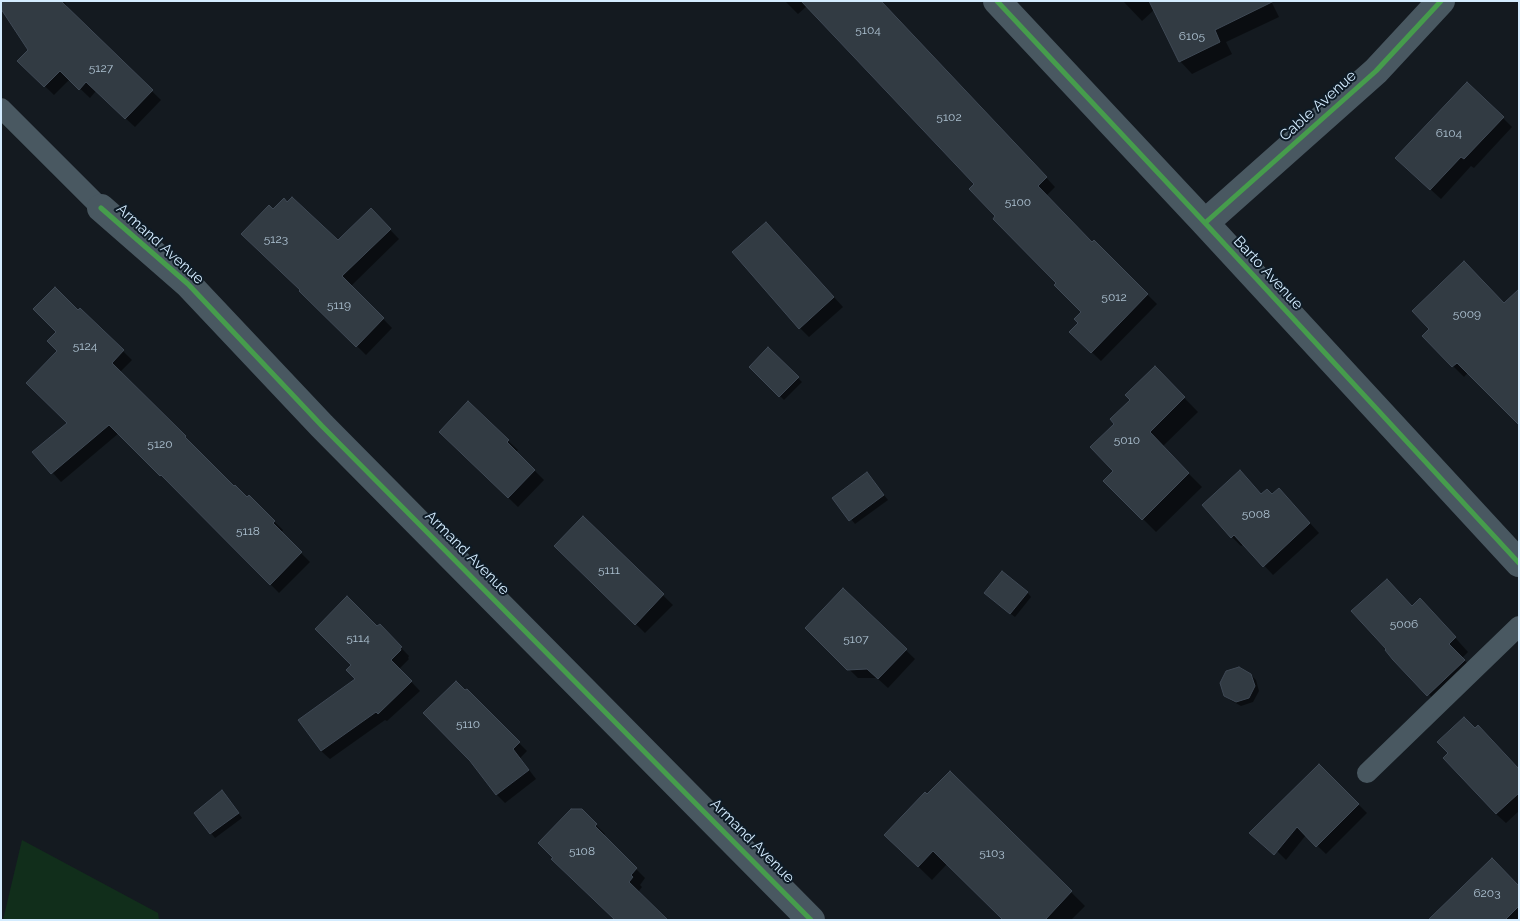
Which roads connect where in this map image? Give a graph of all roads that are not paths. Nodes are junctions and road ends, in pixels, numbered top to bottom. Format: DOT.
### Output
graph roads {
  1 [pos="997,1"];
  2 [pos="1441,1"];
  3 [pos="1,108"];
  4 [pos="101,208"];
  5 [pos="1205,223"];
  6 [pos="1519,563"];
  7 [pos="1519,626"];
  8 [pos="1367,773"];
  9 [pos="811,920"];
  1 -- 5 [label="street, Barto Avenue"];
  2 -- 5 [label="street, Cable Avenue"];
  3 -- 4 [label="lane"];
  4 -- 9 [label="street, Armand Avenue"];
  5 -- 6 [label="street, Barto Avenue"];
  7 -- 8 [label="lane"];
}
